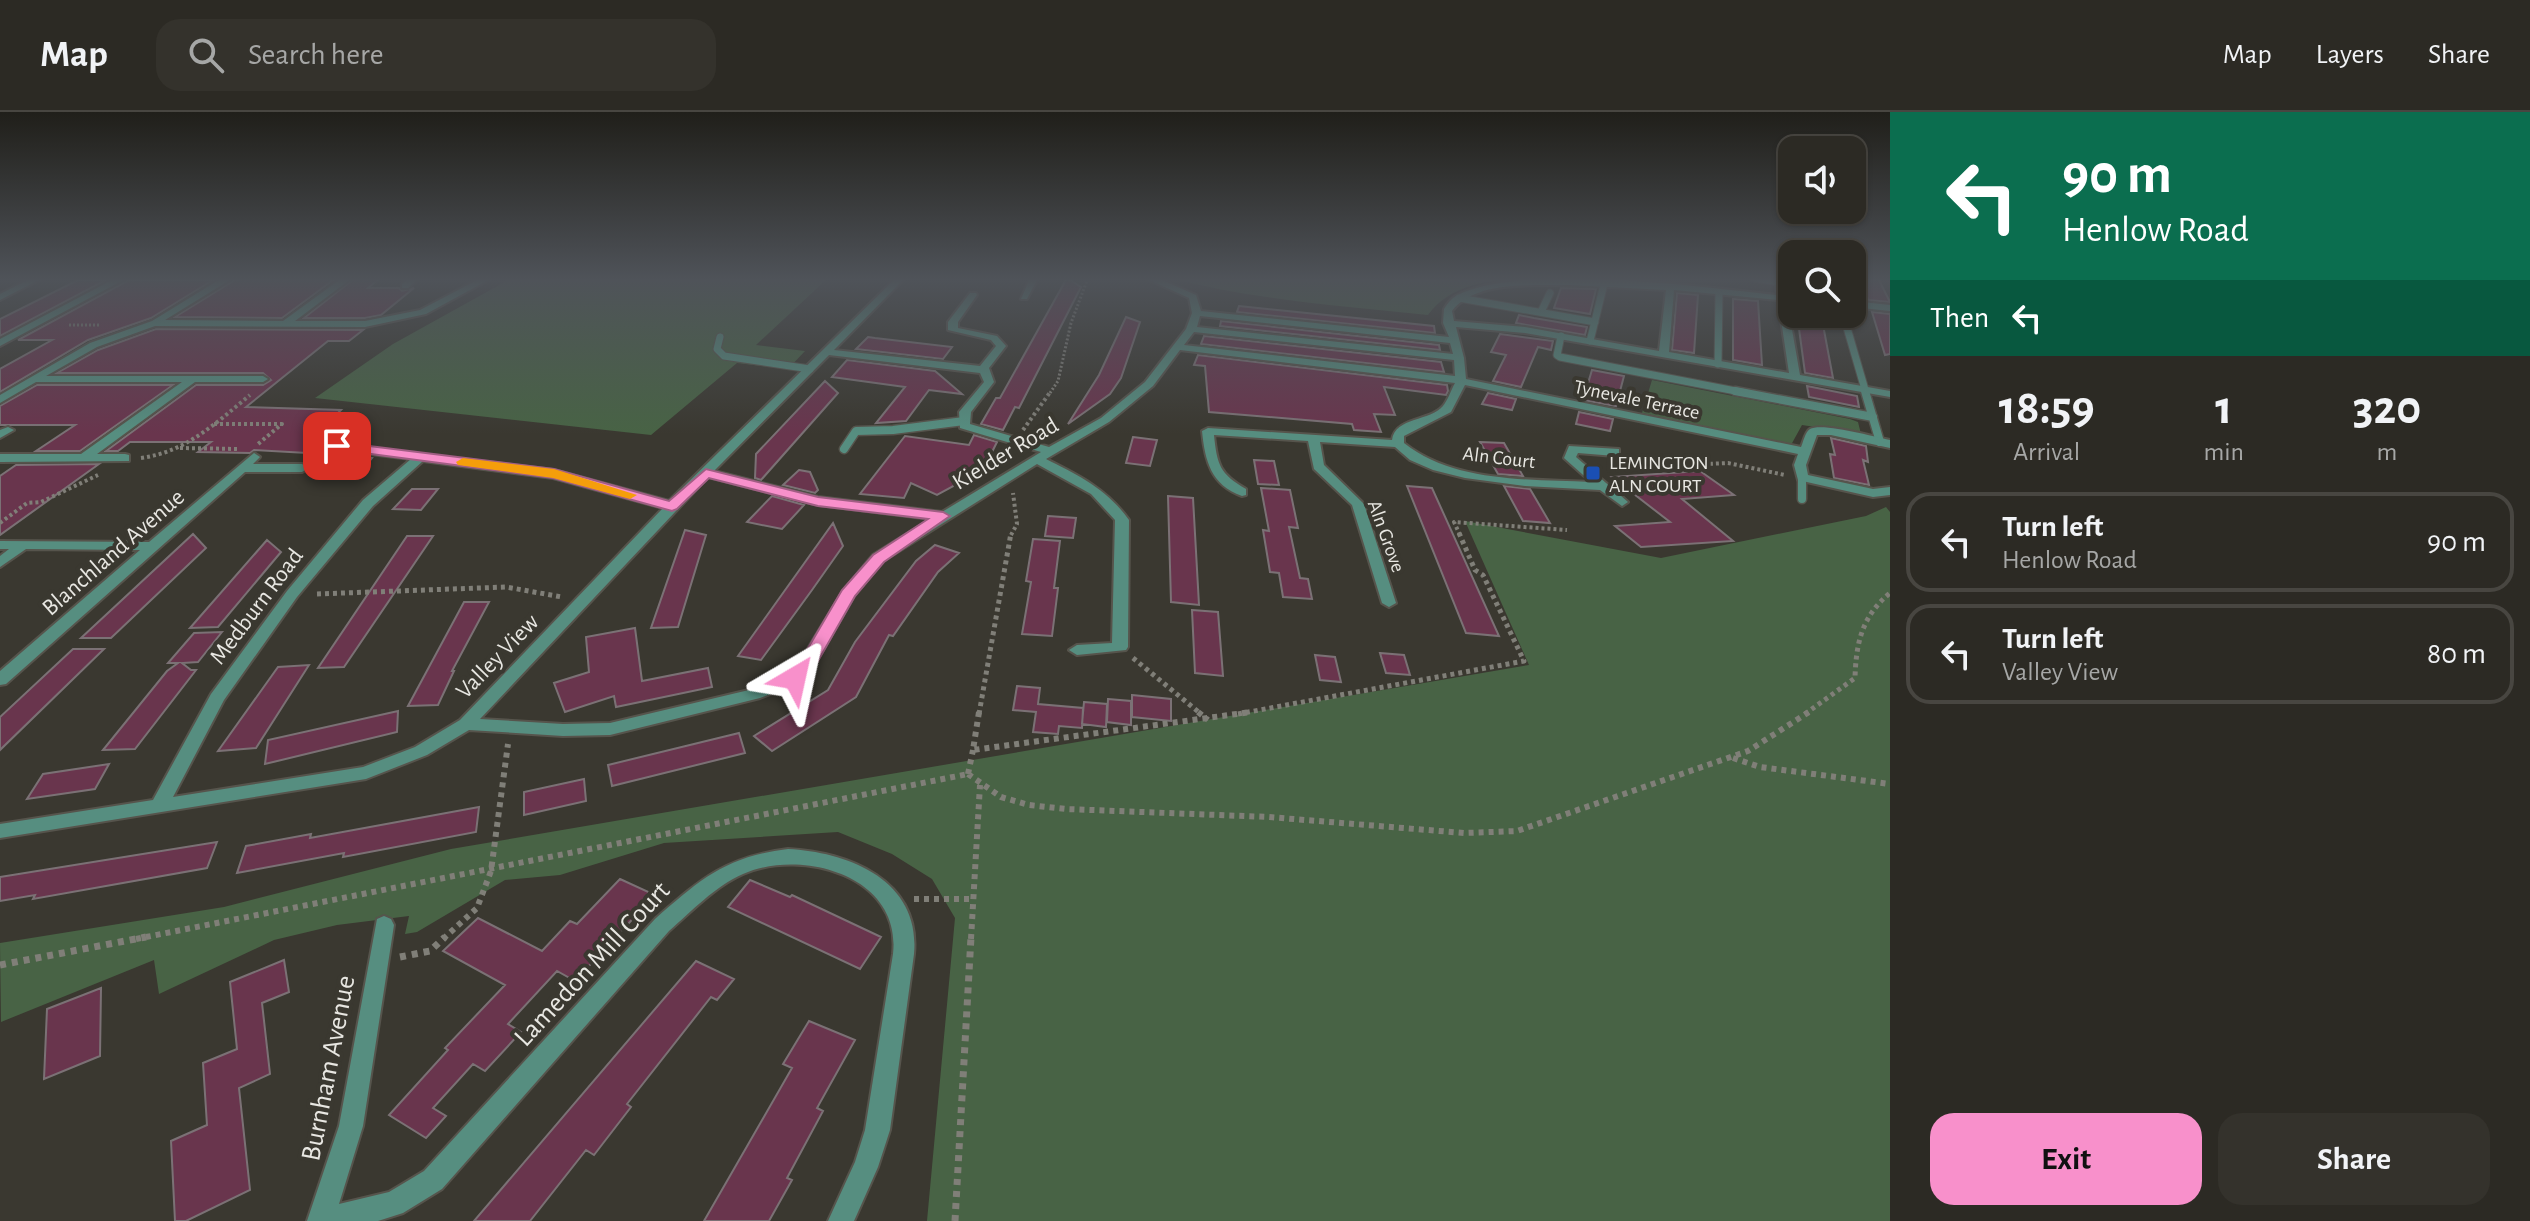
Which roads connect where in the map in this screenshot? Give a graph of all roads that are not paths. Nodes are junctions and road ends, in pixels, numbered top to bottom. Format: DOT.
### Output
graph roads {
  1 [pos="1191,329"];
  2 [pos="26,330"];
  3 [pos="127,330"];
  4 [pos="850,330"];
  5 [pos="953,330"];
  6 [pos="1198,330"];
  7 [pos="1356,330"];
  8 [pos="1450,330"];
  9 [pos="1507,330"];
  10 [pos="1593,330"];
  11 [pos="1666,330"];
  12 [pos="1718,330"];
  13 [pos="1790,330"];
  14 [pos="1848,330"];
  15 [pos="1561,336"];
  16 [pos="720,337"];
  17 [pos="1453,340"];
  18 [pos="1590,341"];
  19 [pos="0,343"];
  20 [pos="1178,347"];
  21 [pos="828,352"];
  22 [pos="1664,354"];
  23 [pos="1459,358"];
  24 [pos="1718,364"];
  25 [pos="810,369"];
  26 [pos="985,370"];
  27 [pos="1795,378"];
  28 [pos="34,379"];
  29 [pos="193,379"];
  30 [pos="263,379"];
  31 [pos="1461,381"];
  32 [pos="1865,390"];
  33 [pos="1890,394"];
  34 [pos="0,400"];
  35 [pos="1873,417"];
  36 [pos="964,421"];
  37 [pos="1313,438"];
  38 [pos="1885,443"];
  39 [pos="1398,444"];
  40 [pos="337,446"];
  41 [pos="844,449"];
  42 [pos="1615,452"];
  43 [pos="1806,452"];
  44 [pos="254,453"];
  45 [pos="1044,455"];
  46 [pos="420,457"];
  47 [pos="0,458"];
  48 [pos="84,458"];
  49 [pos="125,458"];
  50 [pos="242,468"];
  51 [pos="302,468"];
  52 [pos="706,473"];
  53 [pos="1802,478"];
  54 [pos="1603,486"];
  55 [pos="1890,491"];
  56 [pos="1242,492"];
  57 [pos="1802,499"];
  58 [pos="1622,502"];
  59 [pos="672,506"];
  60 [pos="943,516"];
  61 [pos="0,545"];
  62 [pos="23,545"];
  63 [pos="153,546"];
  64 [pos="0,563"];
  65 [pos="1389,603"];
  66 [pos="1077,650"];
  67 [pos="0,680"];
  68 [pos="466,724"];
  69 [pos="158,807"];
  70 [pos="0,831"];
  71 [pos="384,925"];
  72 [pos="322,1221"];
  73 [pos="841,1221"];
  1 -- 20 [label="street, Kielder Road"];
  2 -- 19 [label="street"];
  3 -- 28 [label="street"];
  4 -- 21 [label="street, Valley View"];
  5 -- 26 [label="street"];
  6 -- 23 [label="street"];
  7 -- 17 [label="street"];
  8 -- 17 [label="street"];
  9 -- 15 [label="street"];
  10 -- 18 [label="lane"];
  11 -- 22 [label="street"];
  12 -- 24 [label="lane"];
  13 -- 27 [label="street"];
  14 -- 32 [label="lane"];
  15 -- 18 [label="street"];
  15 -- 35 [label="lane"];
  16 -- 25 [label="lane"];
  17 -- 23 [label="street"];
  18 -- 22 [label="street"];
  20 -- 31 [label="street, Tynevale Terrace"];
  20 -- 45 [label="street, Kielder Road"];
  21 -- 25 [label="street, Valley View"];
  21 -- 26 [label="street"];
  22 -- 24 [label="street"];
  23 -- 31 [label="street"];
  24 -- 27 [label="street"];
  25 -- 52 [label="street, Valley View"];
  26 -- 36 [label="street"];
  27 -- 32 [label="street"];
  28 -- 29 [label="street"];
  28 -- 34 [label="street"];
  29 -- 30 [label="street"];
  29 -- 48 [label="street"];
  31 -- 39 [label="street"];
  31 -- 43 [label="street, Tynevale Terrace"];
  32 -- 33 [label="street"];
  32 -- 35 [label="lane"];
  35 -- 38 [label="lane"];
  36 -- 41 [label="lane"];
  36 -- 45 [label="street"];
  37 -- 39 [label="street"];
  37 -- 56 [label="street"];
  37 -- 65 [label="street, Aln Grove"];
  38 -- 43 [label="street"];
  39 -- 54 [label="street, Aln Court"];
  40 -- 46 [label="street"];
  42 -- 54 [label="street, Aln Court"];
  43 -- 53 [label="street"];
  44 -- 50 [label="street, Blanchland Avenue"];
  45 -- 60 [label="street, Kielder Road"];
  45 -- 66 [label="street"];
  46 -- 59 [label="street"];
  46 -- 69 [label="street, Medburn Road"];
  47 -- 48 [label="street"];
  48 -- 49 [label="street"];
  50 -- 51 [label="street"];
  50 -- 63 [label="street, Blanchland Avenue"];
  52 -- 59 [label="street, Valley View"];
  52 -- 60 [label="street"];
  53 -- 55 [label="street"];
  53 -- 57 [label="lane"];
  54 -- 58 [label="street"];
  59 -- 68 [label="street, Valley View"];
  60 -- 68 [label="street, Kielder Road"];
  61 -- 62 [label="street"];
  62 -- 63 [label="street"];
  62 -- 64 [label="street"];
  63 -- 67 [label="street, Blanchland Avenue"];
  68 -- 69 [label="street, Valley View"];
  69 -- 70 [label="street, Valley View"];
  71 -- 72 [label="street, Burnham Avenue"];
  72 -- 73 [label="street, Lamedon Mill Court"];
}
